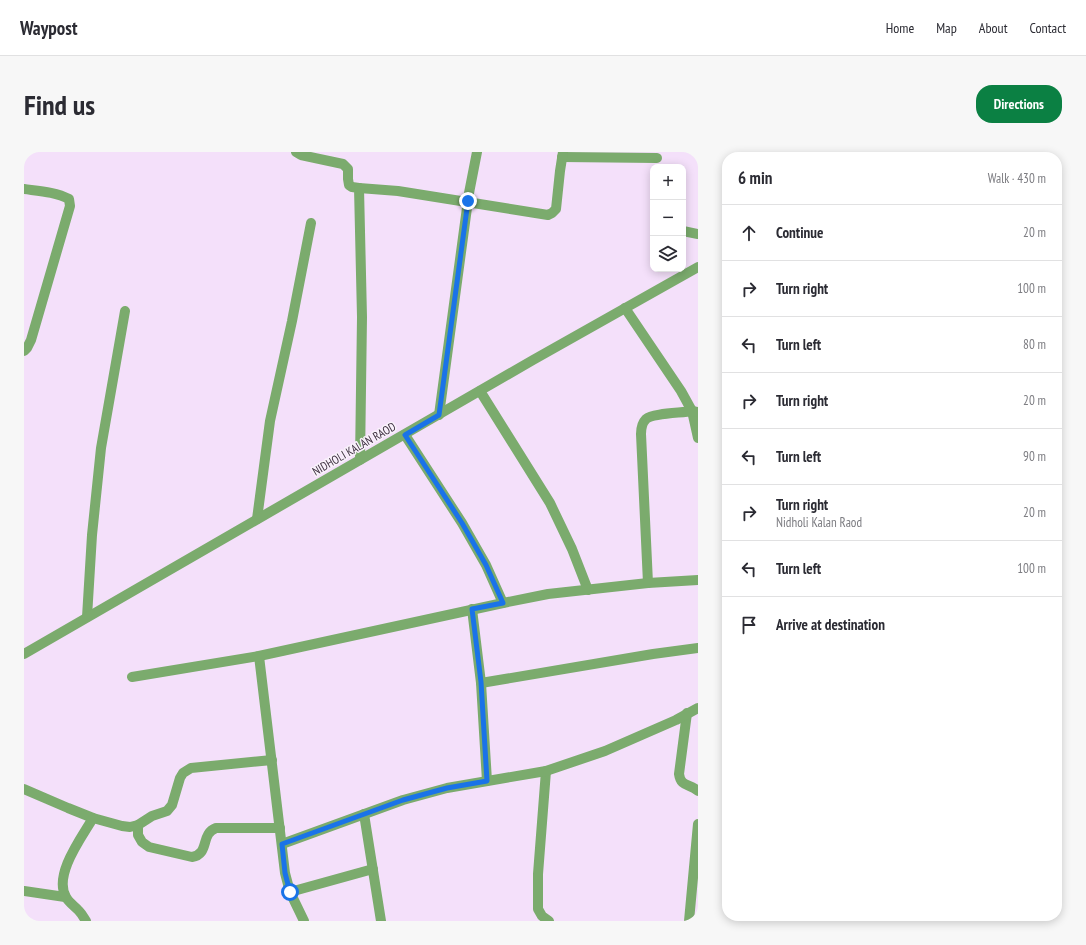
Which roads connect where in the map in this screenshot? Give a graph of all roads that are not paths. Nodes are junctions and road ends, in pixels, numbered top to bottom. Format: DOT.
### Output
graph roads {
  1 [pos="296,152"];
  2 [pos="477,152"];
  3 [pos="562,155"];
  4 [pos="657,159"];
  5 [pos="359,188"];
  6 [pos="24,189"];
  7 [pos="468,201"];
  8 [pos="311,223"];
  9 [pos="686,232"];
  10 [pos="698,234"];
  11 [pos="698,267"];
  12 [pos="625,308"];
  13 [pos="124,311"];
  14 [pos="24,351"];
  15 [pos="480,391"];
  16 [pos="695,412"];
  17 [pos="439,415"];
  18 [pos="405,435"];
  19 [pos="698,438"];
  20 [pos="360,460"];
  21 [pos="257,519"];
  22 [pos="698,580"];
  23 [pos="648,583"];
  24 [pos="588,590"];
  25 [pos="503,603"];
  26 [pos="472,609"];
  27 [pos="87,617"];
  28 [pos="698,648"];
  29 [pos="24,654"];
  30 [pos="259,656"];
  31 [pos="132,677"];
  32 [pos="481,682"];
  33 [pos="698,708"];
  34 [pos="687,713"];
  35 [pos="272,760"];
  36 [pos="546,771"];
  37 [pos="487,781"];
  38 [pos="24,789"];
  39 [pos="698,791"];
  40 [pos="364,814"];
  41 [pos="93,818"];
  42 [pos="698,824"];
  43 [pos="138,825"];
  44 [pos="280,828"];
  45 [pos="282,844"];
  46 [pos="373,870"];
  47 [pos="24,891"];
  48 [pos="290,892"];
  49 [pos="65,897"];
  50 [pos="86,921"];
  51 [pos="304,921"];
  52 [pos="381,921"];
  53 [pos="549,921"];
  54 [pos="689,921"];
  1 -- 5 [label="street"];
  2 -- 7 [label="street"];
  3 -- 4 [label="street"];
  3 -- 7 [label="street"];
  5 -- 7 [label="street"];
  5 -- 20 [label="street"];
  6 -- 14 [label="street"];
  7 -- 17 [label="street"];
  8 -- 21 [label="street"];
  9 -- 10 [label="street"];
  11 -- 12 [label="street, NIDHOLI KALAN RAOD"];
  12 -- 15 [label="street, NIDHOLI KALAN RAOD"];
  12 -- 16 [label="street"];
  13 -- 27 [label="street"];
  15 -- 17 [label="street, NIDHOLI KALAN RAOD"];
  15 -- 24 [label="street"];
  16 -- 19 [label="street"];
  16 -- 23 [label="street"];
  17 -- 18 [label="street, NIDHOLI KALAN RAOD"];
  18 -- 20 [label="street, NIDHOLI KALAN RAOD"];
  18 -- 25 [label="street"];
  20 -- 21 [label="street, NIDHOLI KALAN RAOD"];
  21 -- 27 [label="street, NIDHOLI KALAN RAOD"];
  22 -- 23 [label="street"];
  23 -- 24 [label="street"];
  24 -- 25 [label="street"];
  25 -- 26 [label="street"];
  26 -- 30 [label="street"];
  26 -- 32 [label="street"];
  27 -- 29 [label="street, NIDHOLI KALAN RAOD"];
  28 -- 32 [label="street"];
  30 -- 31 [label="street"];
  30 -- 35 [label="street"];
  32 -- 37 [label="street"];
  33 -- 34 [label="street"];
  34 -- 36 [label="street"];
  34 -- 39 [label="street"];
  35 -- 43 [label="street"];
  35 -- 44 [label="street"];
  36 -- 37 [label="street"];
  36 -- 53 [label="street"];
  37 -- 40 [label="street"];
  38 -- 41 [label="street"];
  40 -- 45 [label="street"];
  40 -- 46 [label="street"];
  41 -- 43 [label="street"];
  41 -- 49 [label="street"];
  42 -- 54 [label="street"];
  43 -- 44 [label="street"];
  44 -- 45 [label="street"];
  45 -- 48 [label="street"];
  46 -- 48 [label="street"];
  46 -- 52 [label="street"];
  47 -- 49 [label="street"];
  48 -- 51 [label="street"];
  49 -- 50 [label="street"];
}
